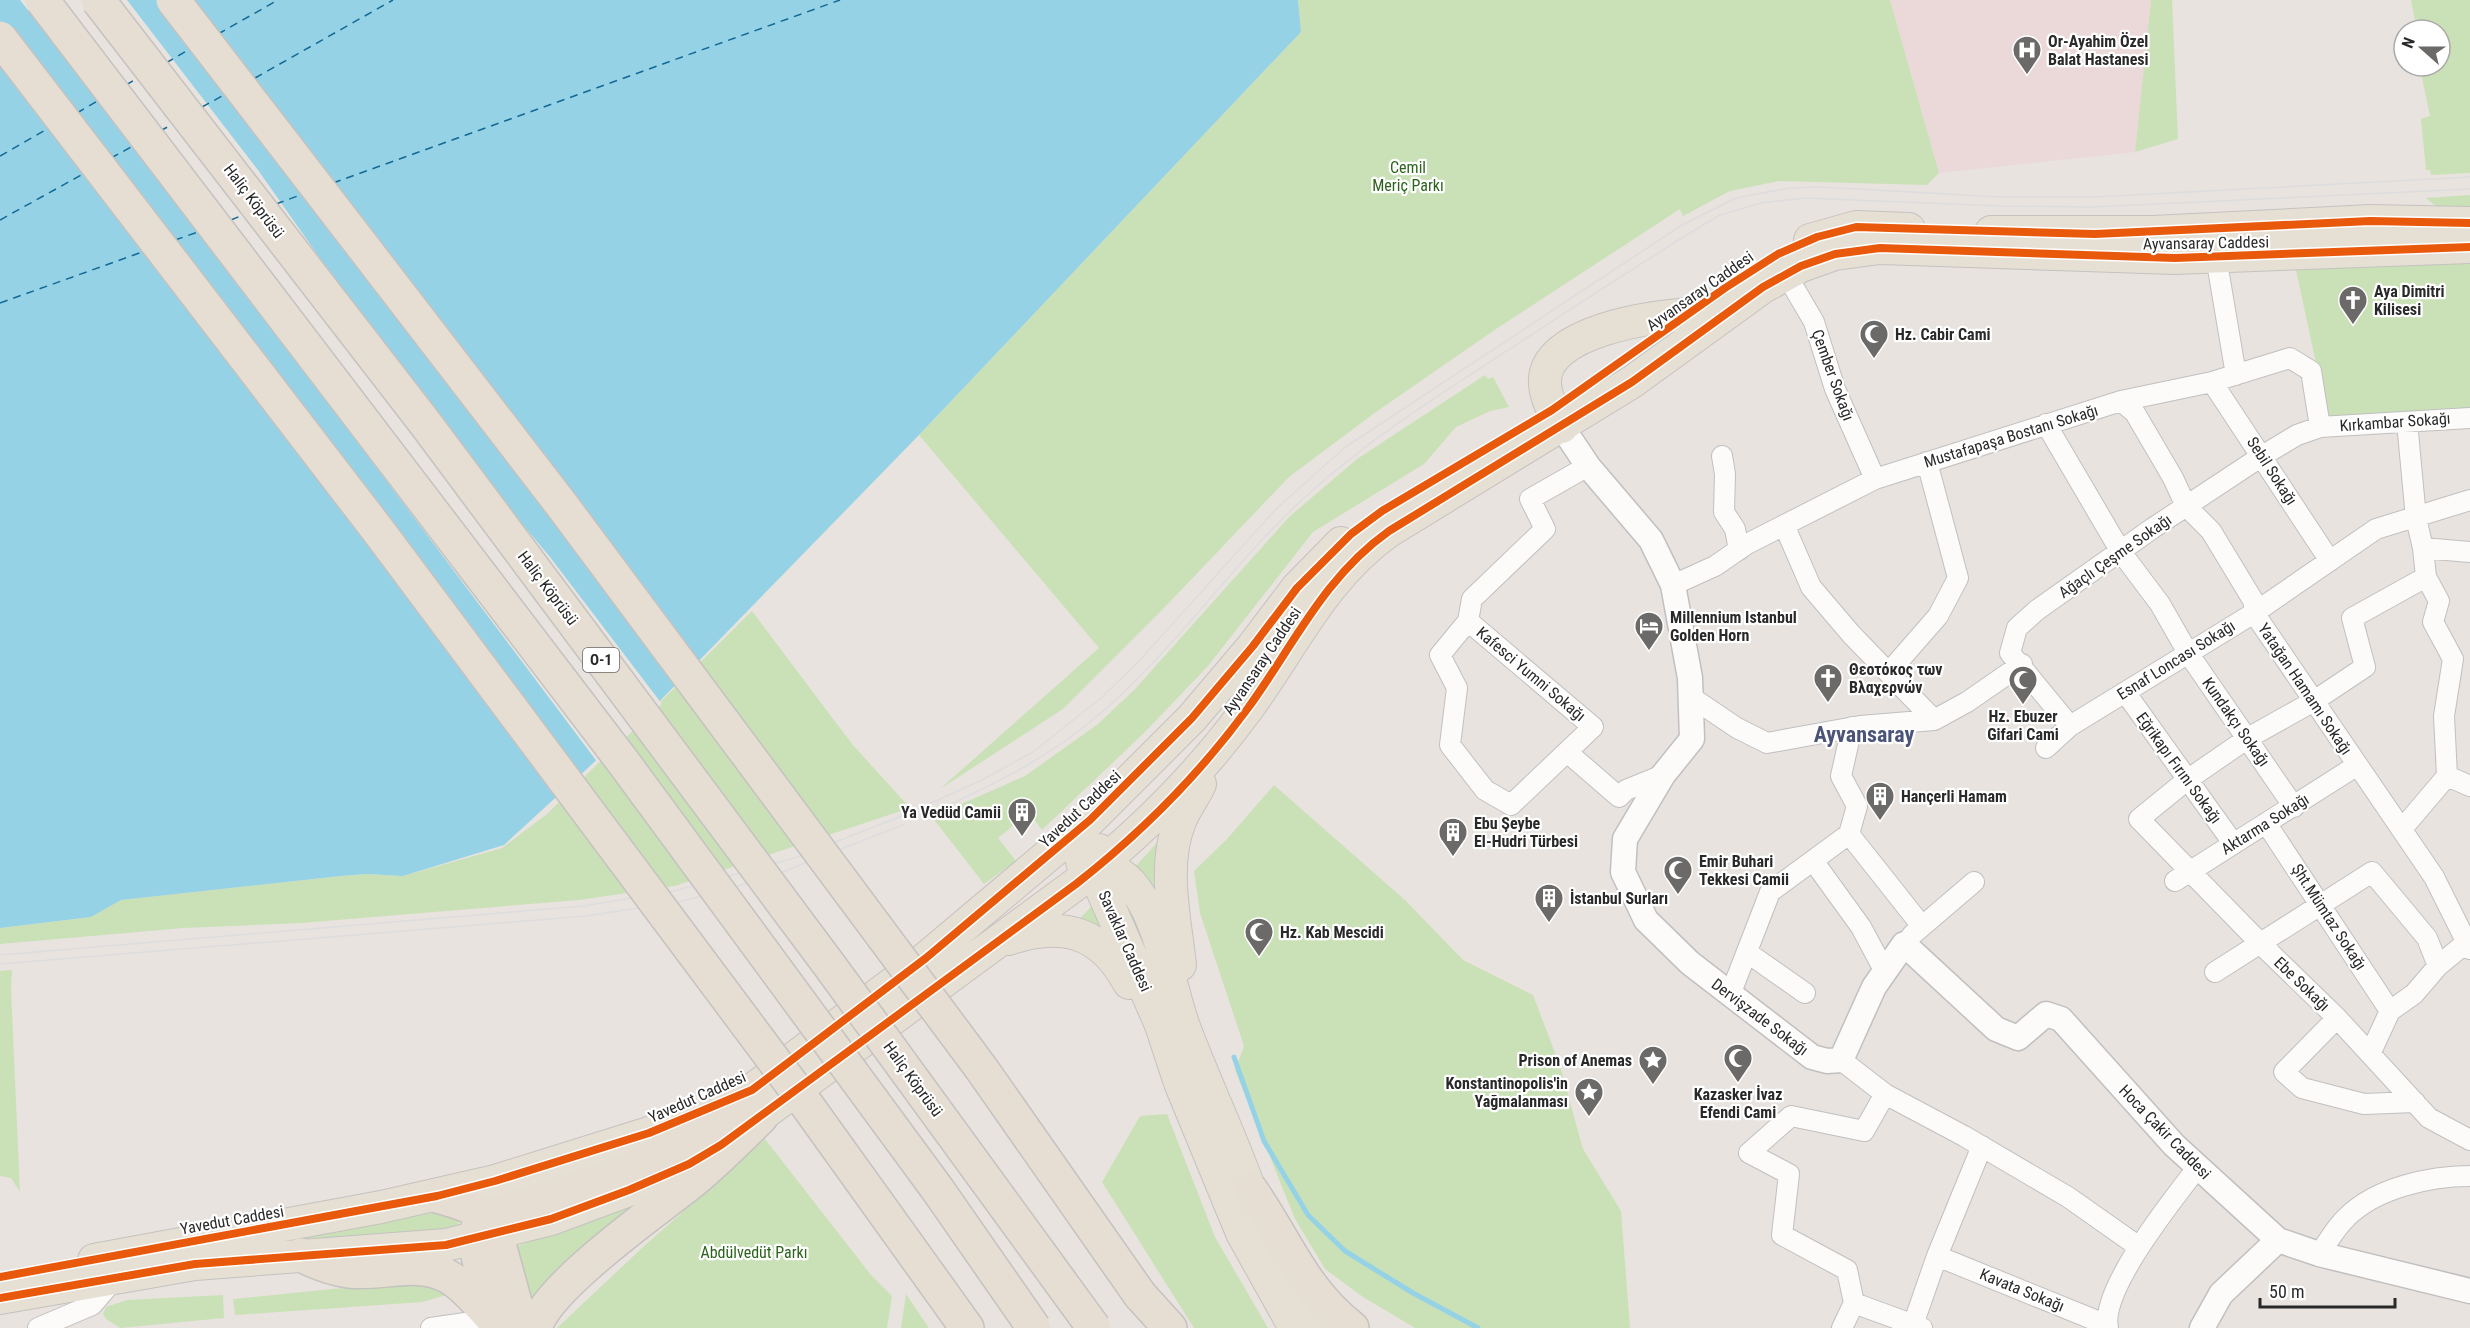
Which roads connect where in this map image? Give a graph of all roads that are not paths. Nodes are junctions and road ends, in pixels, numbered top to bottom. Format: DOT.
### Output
graph roads {
  1 [pos="42,0"];
  2 [pos="98,0"];
  3 [pos="173,0"];
  4 [pos="0,38"];
  5 [pos="2379,221"];
  6 [pos="2470,223"];
  7 [pos="2470,247"];
  8 [pos="2341,252"];
  9 [pos="2216,257"];
  10 [pos="1786,274"];
  11 [pos="1691,314"];
  12 [pos="2236,375"];
  13 [pos="2212,382"];
  14 [pos="2121,401"];
  15 [pos="1557,418"];
  16 [pos="2470,418"];
  17 [pos="2407,422"];
  18 [pos="2046,424"];
  19 [pos="2320,427"];
  20 [pos="1722,456"];
  21 [pos="2262,456"];
  22 [pos="1927,462"];
  23 [pos="1587,466"];
  24 [pos="1875,479"];
  25 [pos="2470,500"];
  26 [pos="2186,506"];
  27 [pos="2416,518"];
  28 [pos="1785,527"];
  29 [pos="2423,548"];
  30 [pos="1739,549"];
  31 [pos="2121,552"];
  32 [pos="2470,552"];
  33 [pos="2330,561"];
  34 [pos="2426,577"];
  35 [pos="1673,585"];
  36 [pos="2254,613"];
  37 [pos="1468,621"];
  38 [pos="1254,646"];
  39 [pos="2188,653"];
  40 [pos="2453,658"];
  41 [pos="2022,664"];
  42 [pos="2470,668"];
  43 [pos="1890,671"];
  44 [pos="2125,692"];
  45 [pos="1691,697"];
  46 [pos="2314,701"];
  47 [pos="1934,720"];
  48 [pos="2070,726"];
  49 [pos="1852,727"];
  50 [pos="2248,738"];
  51 [pos="1218,748"];
  52 [pos="2046,748"];
  53 [pos="1567,752"];
  54 [pos="2356,766"];
  55 [pos="1663,776"];
  56 [pos="2470,778"];
  57 [pos="2187,780"];
  58 [pos="2470,786"];
  59 [pos="2294,807"];
  60 [pos="2266,823"];
  61 [pos="2402,829"];
  62 [pos="1849,834"];
  63 [pos="2233,843"];
  64 [pos="1814,862"];
  65 [pos="1037,866"];
  66 [pos="1099,866"];
  67 [pos="2183,876"];
  68 [pos="1974,882"];
  69 [pos="2320,903"];
  70 [pos="1921,925"];
  71 [pos="2259,943"];
  72 [pos="991,944"];
  73 [pos="1904,944"];
  74 [pos="2468,946"];
  75 [pos="1748,953"];
  76 [pos="2438,966"];
  77 [pos="1884,970"];
  78 [pos="2215,972"];
  79 [pos="1805,993"];
  80 [pos="1730,995"];
  81 [pos="2390,1011"];
  82 [pos="2337,1018"];
  83 [pos="1183,1022"];
  84 [pos="2370,1054"];
  85 [pos="1841,1060"];
  86 [pos="1180,1083"];
  87 [pos="1885,1094"];
  88 [pos="2415,1102"];
  89 [pos="756,1103"];
  90 [pos="2470,1140"];
  91 [pos="1982,1146"];
  92 [pos="2197,1168"];
  93 [pos="2470,1176"];
  94 [pos="1251,1190"];
  95 [pos="437,1196"];
  96 [pos="486,1230"];
  97 [pos="2278,1240"];
  98 [pos="2139,1247"];
  99 [pos="2319,1254"];
  100 [pos="301,1256"];
  101 [pos="1937,1256"];
  102 [pos="0,1277"];
  103 [pos="117,1277"];
  104 [pos="2470,1290"];
  105 [pos="1140,1294"];
  106 [pos="0,1298"];
  107 [pos="1854,1303"];
  108 [pos="503,1325"];
  109 [pos="1917,1326"];
  110 [pos="2108,1326"];
  111 [pos="38,1328"];
  112 [pos="431,1328"];
  113 [pos="535,1328"];
  114 [pos="967,1328"];
  115 [pos="1034,1328"];
  116 [pos="1094,1328"];
  117 [pos="1156,1328"];
  118 [pos="1170,1328"];
  119 [pos="1295,1328"];
  120 [pos="1323,1328"];
  121 [pos="1352,1328"];
  122 [pos="1842,1328"];
  123 [pos="2202,1328"];
  1 -- 115 [label="highway, O-1, bridge"];
  2 -- 116 [label="highway, Haliç Köprüsü / O-1, bridge"];
  3 -- 105 [label="highway, bridge"];
  4 -- 114 [label="highway, bridge"];
  5 -- 6 [label="main road, Ayvansaray Caddesi"];
  5 -- 8 [label="main road"];
  5 -- 11 [label="main road, Ayvansaray Caddesi"];
  7 -- 8 [label="main road, Ayvansaray Caddesi"];
  8 -- 9 [label="main road, Ayvansaray Caddesi"];
  9 -- 10 [label="main road, Ayvansaray Caddesi"];
  9 -- 12 [label="street"];
  10 -- 15 [label="main road, Ayvansaray Caddesi"];
  10 -- 24 [label="street, Çember Sokağı"];
  11 -- 15 [label="main road, Ayvansaray Caddesi"];
  11 -- 15 [label="main road"];
  12 -- 13 [label="street, Mustafapaşa Bostanı Sokağı"];
  12 -- 19 [label="street, Mustafapaşa Bostanı Sokağı"];
  13 -- 14 [label="street, Mustafapaşa Bostanı Sokağı"];
  13 -- 21 [label="street, Sebil Sokağı"];
  14 -- 18 [label="street, Mustafapaşa Bostanı Sokağı"];
  14 -- 26 [label="street, Yatağan Hamamı Sokağı"];
  15 -- 23 [label="street"];
  15 -- 38 [label="main road, Ayvansaray Caddesi"];
  15 -- 51 [label="main road, Ayvansaray Caddesi"];
  16 -- 17 [label="street, Kırkambar Sokağı"];
  17 -- 19 [label="street, Kırkambar Sokağı"];
  17 -- 27 [label="street"];
  18 -- 22 [label="street, Mustafapaşa Bostanı Sokağı"];
  18 -- 31 [label="street, Kundakçı Sokağı"];
  19 -- 21 [label="street, Ağaçlı Çeşme Sokağı"];
  20 -- 30 [label="street"];
  21 -- 26 [label="street, Ağaçlı Çeşme Sokağı"];
  21 -- 33 [label="street, Sebil Sokağı"];
  22 -- 24 [label="street, Mustafapaşa Bostanı Sokağı"];
  22 -- 43 [label="street"];
  23 -- 35 [label="street"];
  23 -- 37 [label="street"];
  24 -- 28 [label="street, Mustafapaşa Bostanı Sokağı"];
  25 -- 27 [label="street, Esnaf Loncası Sokağı"];
  26 -- 31 [label="street, Ağaçlı Çeşme Sokağı"];
  26 -- 36 [label="street, Yatağan Hamamı Sokağı"];
  27 -- 29 [label="street"];
  27 -- 33 [label="street, Esnaf Loncası Sokağı"];
  28 -- 30 [label="street, Mustafapaşa Bostanı Sokağı"];
  28 -- 43 [label="street"];
  29 -- 32 [label="street"];
  29 -- 34 [label="street"];
  30 -- 35 [label="street, Mustafapaşa Bostanı Sokağı"];
  31 -- 39 [label="street, Kundakçı Sokağı"];
  31 -- 41 [label="street, Ağaçlı Çeşme Sokağı"];
  33 -- 36 [label="street, Esnaf Loncası Sokağı"];
  34 -- 40 [label="street"];
  34 -- 46 [label="street"];
  35 -- 45 [label="street"];
  36 -- 39 [label="street, Esnaf Loncası Sokağı"];
  36 -- 46 [label="street, Yatağan Hamamı Sokağı"];
  37 -- 53 [label="street, Kafesci Yumni Sokağı"];
  37 -- 53 [label="street"];
  38 -- 65 [label="main road, Yavedut Caddesi"];
  38 -- 66 [label="main road"];
  39 -- 44 [label="street, Esnaf Loncası Sokağı"];
  39 -- 50 [label="street, Kundakçı Sokağı"];
  40 -- 42 [label="street"];
  40 -- 61 [label="street"];
  41 -- 47 [label="street"];
  41 -- 48 [label="street, Ağaçlı Çeşme Sokağı"];
  43 -- 47 [label="street"];
  44 -- 48 [label="street, Esnaf Loncası Sokağı"];
  44 -- 57 [label="street, Eğrikapı Fırını Sokağı"];
  45 -- 49 [label="street"];
  45 -- 55 [label="street, Dervişzade Sokağı"];
  46 -- 50 [label="street"];
  46 -- 54 [label="street, Yatağan Hamamı Sokağı"];
  47 -- 49 [label="street"];
  48 -- 52 [label="street, Esnaf Loncası Sokağı"];
  49 -- 62 [label="street"];
  50 -- 57 [label="street"];
  50 -- 59 [label="street, Kundakçı Sokağı"];
  51 -- 66 [label="main road, Ayvansaray Caddesi"];
  51 -- 83 [label="main road"];
  53 -- 55 [label="street"];
  54 -- 59 [label="street, Aktarma Sokağı"];
  54 -- 61 [label="street, Yatağan Hamamı Sokağı"];
  55 -- 80 [label="street, Dervişzade Sokağı"];
  56 -- 58 [label="street"];
  57 -- 63 [label="street, Eğrikapı Fırını Sokağı"];
  57 -- 67 [label="street, Ebe Sokağı"];
  59 -- 60 [label="street, Aktarma Sokağı"];
  60 -- 63 [label="street, Aktarma Sokağı"];
  60 -- 69 [label="street, Şht.Mümtaz Sokağı"];
  61 -- 74 [label="street, Yatağan Hamamı Sokağı"];
  62 -- 64 [label="street"];
  62 -- 70 [label="street"];
  63 -- 67 [label="street, Aktarma Sokağı"];
  64 -- 75 [label="street"];
  64 -- 77 [label="street"];
  65 -- 66 [label="main road"];
  65 -- 89 [label="main road, Yavedut Caddesi"];
  66 -- 72 [label="main road, Yavedut Caddesi"];
  66 -- 83 [label="main road, Savaklar Caddesi"];
  66 -- 86 [label="main road, Savaklar Caddesi"];
  67 -- 71 [label="street, Ebe Sokağı"];
  68 -- 70 [label="street"];
  69 -- 71 [label="street"];
  69 -- 76 [label="street"];
  69 -- 81 [label="street, Şht.Mümtaz Sokağı"];
  70 -- 73 [label="street"];
  71 -- 78 [label="street"];
  71 -- 82 [label="street, Ebe Sokağı"];
  72 -- 86 [label="main road"];
  72 -- 89 [label="main road, Yavedut Caddesi"];
  73 -- 77 [label="street"];
  73 -- 92 [label="street, Hoca Çakir Caddesi"];
  74 -- 76 [label="street"];
  75 -- 79 [label="street"];
  75 -- 80 [label="street"];
  76 -- 81 [label="street"];
  77 -- 85 [label="street"];
  80 -- 85 [label="street, Dervişzade Sokağı"];
  81 -- 84 [label="street"];
  82 -- 84 [label="street, Ebe Sokağı"];
  82 -- 88 [label="street"];
  83 -- 94 [label="main road, Savaklar Caddesi"];
  84 -- 88 [label="street, Ebe Sokağı"];
  85 -- 87 [label="street"];
  86 -- 119 [label="main road, Savaklar Caddesi"];
  87 -- 91 [label="street"];
  87 -- 107 [label="street"];
  88 -- 90 [label="street, Ebe Sokağı"];
  89 -- 95 [label="main road, Yavedut Caddesi"];
  89 -- 96 [label="highway"];
  89 -- 113 [label="highway"];
  91 -- 98 [label="street"];
  91 -- 101 [label="street"];
  92 -- 97 [label="street, Hoca Çakir Caddesi"];
  92 -- 98 [label="street"];
  93 -- 99 [label="street"];
  94 -- 120 [label="main road, Savaklar Caddesi"];
  94 -- 121 [label="highway"];
  95 -- 96 [label="highway"];
  95 -- 102 [label="main road, Yavedut Caddesi"];
  96 -- 100 [label="main road"];
  96 -- 108 [label="highway"];
  97 -- 99 [label="street, Hoca Çakir Caddesi"];
  97 -- 123 [label="street"];
  98 -- 110 [label="street"];
  99 -- 104 [label="street, Hoca Çakir Caddesi"];
  100 -- 103 [label="main road"];
  100 -- 108 [label="highway"];
  101 -- 109 [label="street"];
  101 -- 110 [label="street, Kavata Sokağı"];
  103 -- 106 [label="main road"];
  103 -- 111 [label="street"];
  105 -- 117 [label="highway"];
  105 -- 118 [label="highway"];
  107 -- 109 [label="street"];
  107 -- 122 [label="street"];
  108 -- 112 [label="street"];
}
